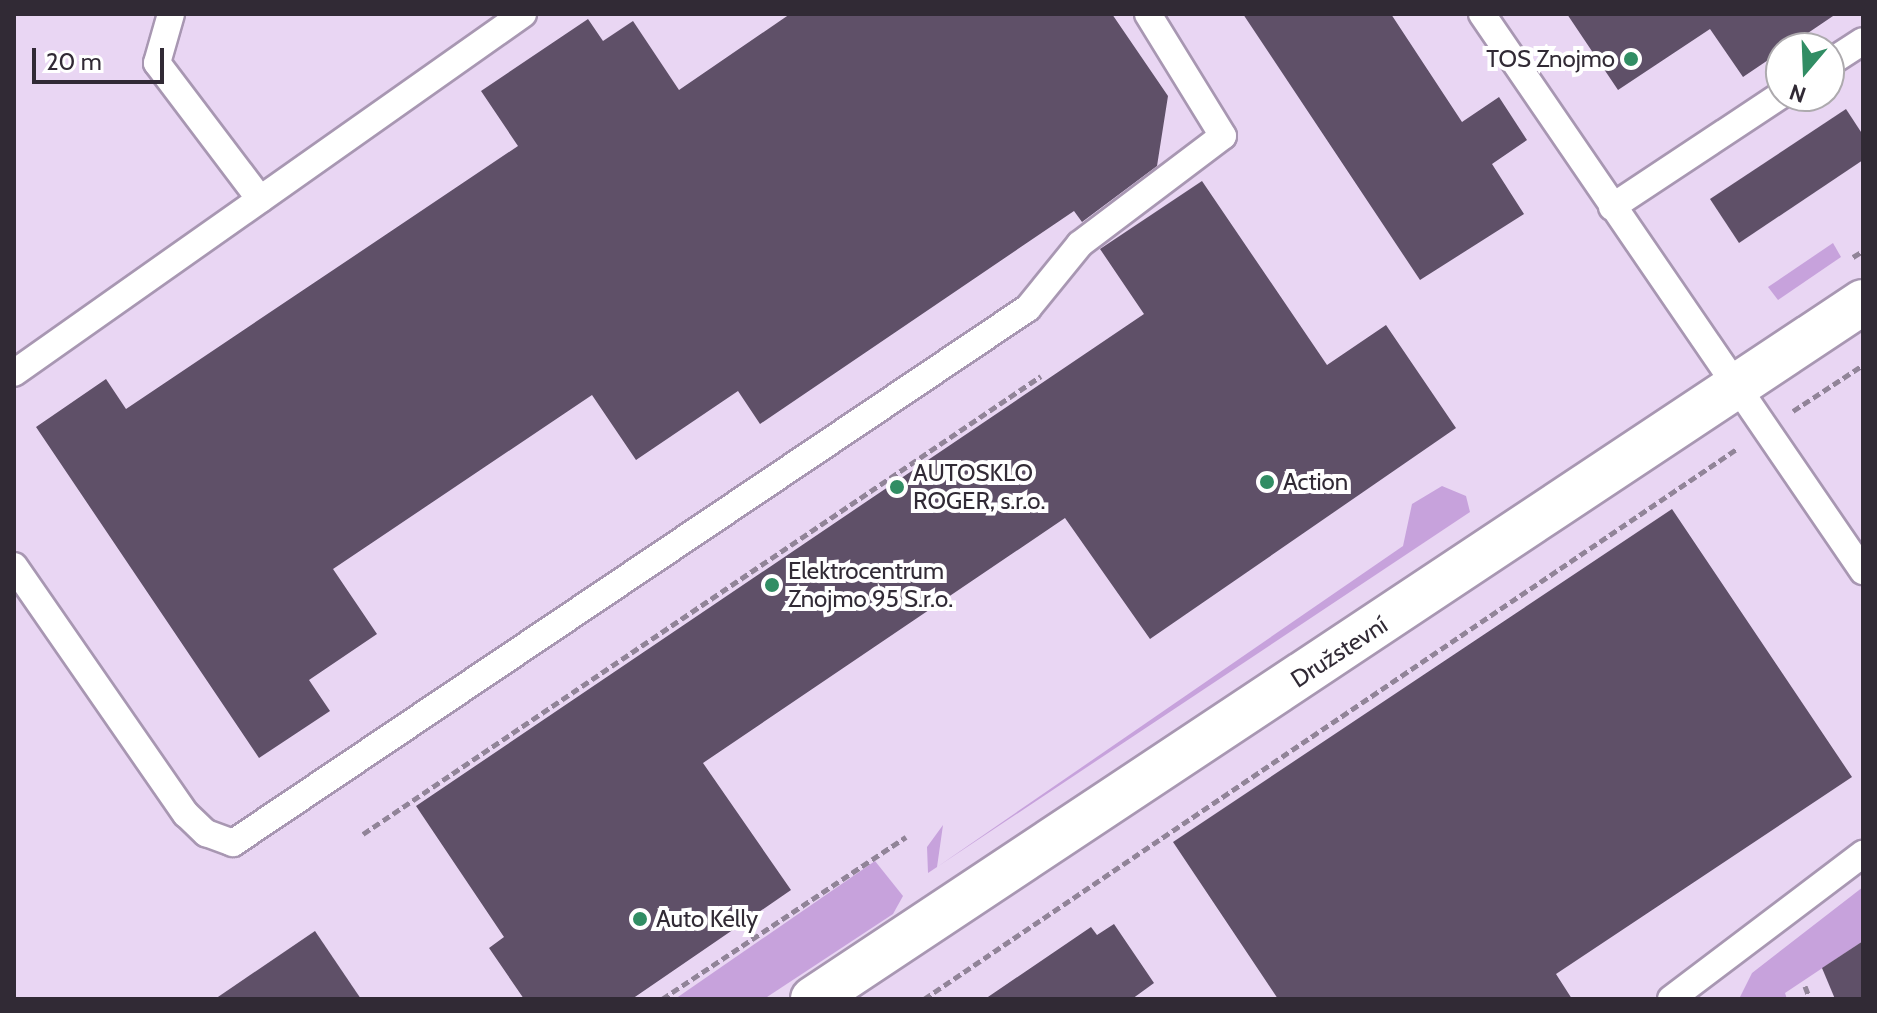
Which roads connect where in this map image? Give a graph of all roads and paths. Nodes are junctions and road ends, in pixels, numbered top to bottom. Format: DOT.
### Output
graph roads {
  1 [pos="171,14"];
  2 [pos="523,14"];
  3 [pos="1148,14"];
  4 [pos="1482,14"];
  5 [pos="1863,41"];
  6 [pos="1845,53"];
  7 [pos="1765,106"];
  8 [pos="260,199"];
  9 [pos="1612,207"];
  10 [pos="1863,302"];
  11 [pos="1863,365"];
  12 [pos="14,373"];
  13 [pos="1041,376"];
  14 [pos="1736,388"];
  15 [pos="1765,429"];
  16 [pos="14,566"];
  17 [pos="1863,571"];
  18 [pos="363,834"];
  19 [pos="906,837"];
  20 [pos="1863,854"];
  21 [pos="1805,986"];
  22 [pos="662,999"];
  23 [pos="813,999"];
  24 [pos="924,999"];
  25 [pos="1671,999"];
  26 [pos="1810,999"];
  1 -- 8 [label="lane"];
  2 -- 8 [label="lane"];
  3 -- 16 [label="lane"];
  4 -- 9 [label="lane"];
  5 -- 6 [label="lane"];
  7 -- 9 [label="lane"];
  8 -- 12 [label="lane"];
  9 -- 14 [label="lane"];
  10 -- 14 [label="main road, Družstevní"];
  11 -- 15 [label="path"];
  13 -- 18 [label="path"];
  14 -- 15 [label="lane"];
  14 -- 23 [label="main road, Družstevní"];
  15 -- 17 [label="lane"];
  15 -- 24 [label="path"];
  19 -- 22 [label="path"];
  20 -- 25 [label="lane"];
  21 -- 26 [label="path"];
}
